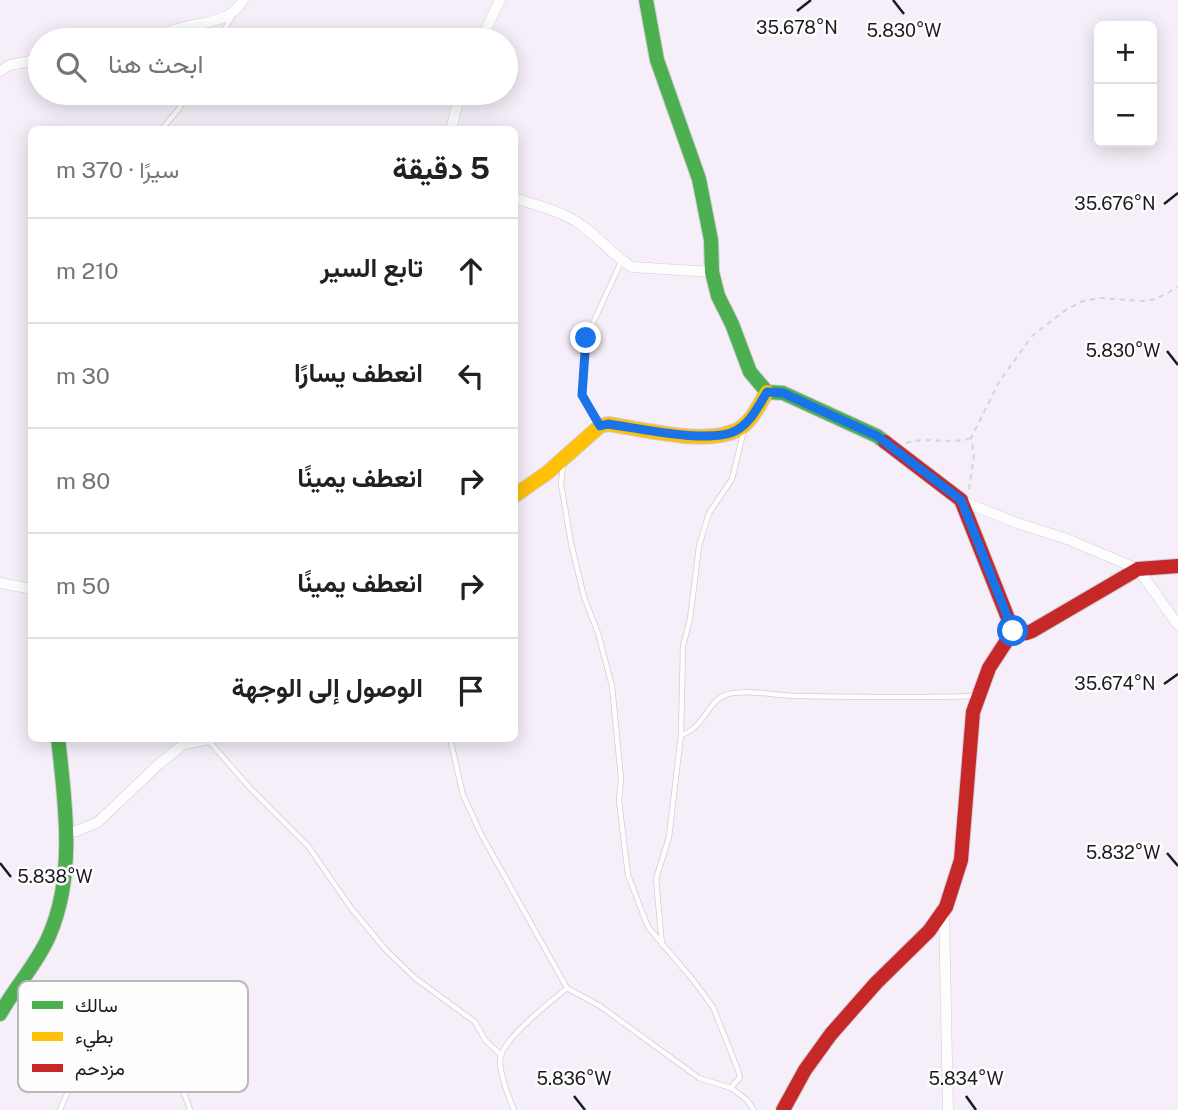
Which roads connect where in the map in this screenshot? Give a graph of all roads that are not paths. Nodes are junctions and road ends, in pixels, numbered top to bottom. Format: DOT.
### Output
graph roads {
  1 [pos="243,0"];
  2 [pos="500,0"];
  3 [pos="646,0"];
  4 [pos="235,11"];
  5 [pos="182,28"];
  6 [pos="225,28"];
  7 [pos="487,28"];
  8 [pos="28,61"];
  9 [pos="0,71"];
  10 [pos="181,105"];
  11 [pos="457,105"];
  12 [pos="165,126"];
  13 [pos="452,126"];
  14 [pos="518,199"];
  15 [pos="622,261"];
  16 [pos="712,272"];
  17 [pos="767,392"];
  18 [pos="746,424"];
  19 [pos="600,426"];
  20 [pos="566,454"];
  21 [pos="518,493"];
  22 [pos="961,500"];
  23 [pos="1178,566"];
  24 [pos="1138,569"];
  25 [pos="0,583"];
  26 [pos="28,588"];
  27 [pos="1178,625"];
  28 [pos="1013,631"];
  29 [pos="978,696"];
  30 [pos="681,735"];
  31 [pos="58,742"];
  32 [pos="180,742"];
  33 [pos="198,742"];
  34 [pos="214,742"];
  35 [pos="451,742"];
  36 [pos="184,744"];
  37 [pos="64,832"];
  38 [pos="944,911"];
  39 [pos="662,946"];
  40 [pos="20,981"];
  41 [pos="18,984"];
  42 [pos="15,988"];
  43 [pos="567,988"];
  44 [pos="18,991"];
  45 [pos="0,1014"];
  46 [pos="501,1055"];
  47 [pos="731,1088"];
  48 [pos="68,1092"];
  49 [pos="185,1092"];
  50 [pos="60,1110"];
  51 [pos="190,1110"];
  52 [pos="514,1110"];
  53 [pos="754,1110"];
  54 [pos="783,1110"];
  55 [pos="948,1110"];
  1 -- 4 [label="street"];
  2 -- 7 [label="street"];
  3 -- 16 [label="street"];
  4 -- 5 [label="street"];
  4 -- 6 [label="lane"];
  8 -- 9 [label="street"];
  10 -- 12 [label="lane"];
  11 -- 13 [label="street"];
  14 -- 15 [label="street"];
  15 -- 16 [label="street"];
  15 -- 19 [label="lane"];
  16 -- 17 [label="street"];
  17 -- 18 [label="street"];
  17 -- 22 [label="street"];
  18 -- 19 [label="street"];
  18 -- 30 [label="lane"];
  19 -- 20 [label="street"];
  20 -- 21 [label="street"];
  20 -- 39 [label="lane"];
  22 -- 24 [label="street"];
  22 -- 28 [label="street"];
  23 -- 24 [label="street"];
  24 -- 27 [label="street"];
  24 -- 28 [label="street"];
  25 -- 26 [label="street"];
  28 -- 29 [label="street"];
  29 -- 30 [label="lane"];
  29 -- 38 [label="street"];
  30 -- 39 [label="lane"];
  31 -- 37 [label="street"];
  32 -- 36 [label="street"];
  33 -- 36 [label="street"];
  34 -- 46 [label="lane"];
  35 -- 43 [label="lane"];
  36 -- 37 [label="street"];
  37 -- 40 [label="street"];
  38 -- 54 [label="street"];
  38 -- 55 [label="street"];
  39 -- 47 [label="lane"];
  41 -- 42 [label="street"];
  42 -- 44 [label="lane"];
  42 -- 45 [label="street"];
  43 -- 46 [label="lane"];
  43 -- 47 [label="lane"];
  46 -- 52 [label="lane"];
  47 -- 53 [label="lane"];
  48 -- 50 [label="lane"];
  49 -- 51 [label="lane"];
}
